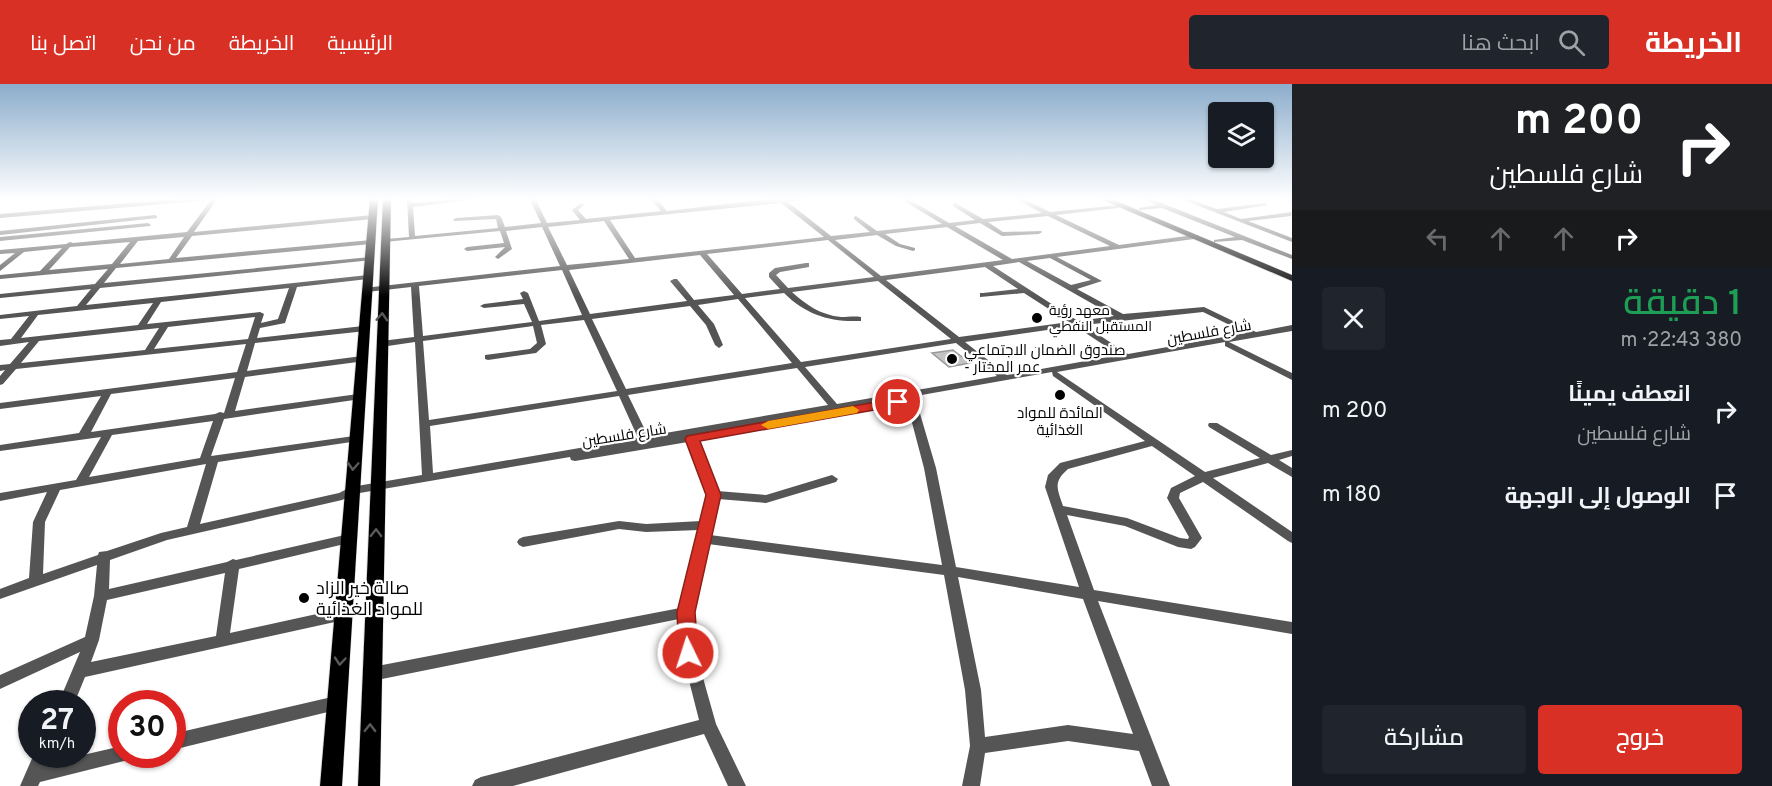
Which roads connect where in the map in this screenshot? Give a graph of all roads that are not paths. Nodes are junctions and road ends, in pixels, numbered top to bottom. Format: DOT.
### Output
graph roads {
  1 [pos="46,231"];
  2 [pos="66,231"];
  3 [pos="81,231"];
  4 [pos="143,231"];
  5 [pos="190,231"];
  6 [pos="223,231"];
  7 [pos="376,231"];
  8 [pos="380,231"];
  9 [pos="411,231"];
  10 [pos="484,231"];
  11 [pos="503,231"];
  12 [pos="546,231"];
  13 [pos="614,231"];
  14 [pos="820,231"];
  15 [pos="874,231"];
  16 [pos="897,231"];
  17 [pos="959,231"];
  18 [pos="999,231"];
  19 [pos="1084,231"];
  20 [pos="1180,231"];
  21 [pos="1192,231"];
  22 [pos="1226,231"];
  23 [pos="1268,231"];
  24 [pos="1287,231"];
  25 [pos="1039,232"];
  26 [pos="0,233"];
  27 [pos="877,233"];
  28 [pos="1274,233"];
  29 [pos="188,234"];
  30 [pos="1194,237"];
  31 [pos="1242,237"];
  32 [pos="0,238"];
  33 [pos="412,238"];
  34 [pos="830,239"];
  35 [pos="135,240"];
  36 [pos="1292,240"];
  37 [pos="1216,241"];
  38 [pos="378,242"];
  39 [pos="508,244"];
  40 [pos="69,246"];
  41 [pos="1118,247"];
  42 [pos="467,249"];
  43 [pos="914,249"];
  44 [pos="21,250"];
  45 [pos="0,252"];
  46 [pos="702,253"];
  47 [pos="1052,256"];
  48 [pos="498,257"];
  49 [pos="1292,257"];
  50 [pos="370,259"];
  51 [pos="634,261"];
  52 [pos="1022,261"];
  53 [pos="170,262"];
  54 [pos="1012,262"];
  55 [pos="806,265"];
  56 [pos="987,265"];
  57 [pos="112,268"];
  58 [pos="0,269"];
  59 [pos="566,269"];
  60 [pos="1292,272"];
  61 [pos="41,274"];
  62 [pos="0,277"];
  63 [pos="1292,278"];
  64 [pos="883,280"];
  65 [pos="674,281"];
  66 [pos="367,284"];
  67 [pos="294,285"];
  68 [pos="415,285"];
  69 [pos="96,287"];
  70 [pos="1070,288"];
  71 [pos="384,289"];
  72 [pos="1027,290"];
  73 [pos="789,292"];
  74 [pos="983,295"];
  75 [pos="0,296"];
  76 [pos="740,297"];
  77 [pos="159,299"];
  78 [pos="695,303"];
  79 [pos="484,306"];
  80 [pos="80,308"];
  81 [pos="36,312"];
  82 [pos="0,316"];
  83 [pos="1122,317"];
  84 [pos="588,318"];
  85 [pos="858,319"];
  86 [pos="1076,324"];
  87 [pos="165,325"];
  88 [pos="537,325"];
  89 [pos="259,326"];
  90 [pos="141,327"];
  91 [pos="1292,328"];
  92 [pos="363,329"];
  93 [pos="1292,333"];
  94 [pos="1254,334"];
  95 [pos="37,338"];
  96 [pos="419,339"];
  97 [pos="958,340"];
  98 [pos="14,341"];
  99 [pos="254,342"];
  100 [pos="0,343"];
  101 [pos="381,344"];
  102 [pos="1228,344"];
  103 [pos="719,345"];
  104 [pos="147,353"];
  105 [pos="1125,356"];
  106 [pos="488,357"];
  107 [pos="362,359"];
  108 [pos="12,367"];
  109 [pos="800,367"];
  110 [pos="0,368"];
  111 [pos="1056,374"];
  112 [pos="242,375"];
  113 [pos="1004,376"];
  114 [pos="1292,377"];
  115 [pos="0,382"];
  116 [pos="973,385"];
  117 [pos="108,392"];
  118 [pos="622,394"];
  119 [pos="358,397"];
  120 [pos="911,400"];
  121 [pos="0,406"];
  122 [pos="835,406"];
  123 [pos="224,415"];
  124 [pos="424,424"];
  125 [pos="1214,425"];
  126 [pos="109,432"];
  127 [pos="83,436"];
  128 [pos="354,438"];
  129 [pos="644,439"];
  130 [pos="692,439"];
  131 [pos="1153,442"];
  132 [pos="0,448"];
  133 [pos="1292,453"];
  134 [pos="1270,458"];
  135 [pos="209,460"];
  136 [pos="1292,473"];
  137 [pos="1205,476"];
  138 [pos="428,477"];
  139 [pos="832,479"];
  140 [pos="80,483"];
  141 [pos="55,488"];
  142 [pos="377,489"];
  143 [pos="348,495"];
  144 [pos="713,495"];
  145 [pos="0,497"];
  146 [pos="1059,509"];
  147 [pos="193,528"];
  148 [pos="703,532"];
  149 [pos="1292,538"];
  150 [pos="348,539"];
  151 [pos="523,542"];
  152 [pos="104,555"];
  153 [pos="233,564"];
  154 [pos="950,571"];
  155 [pos="36,579"];
  156 [pos="1088,593"];
  157 [pos="0,594"];
  158 [pos="104,596"];
  159 [pos="686,612"];
  160 [pos="344,614"];
  161 [pos="1292,628"];
  162 [pos="93,640"];
  163 [pos="222,641"];
  164 [pos="81,671"];
  165 [pos="372,674"];
  166 [pos="1,683"];
  167 [pos="72,690"];
  168 [pos="336,703"];
  169 [pos="708,725"];
  170 [pos="186,739"];
  171 [pos="1146,744"];
  172 [pos="978,746"];
  173 [pos="108,758"];
  174 [pos="31,781"];
  175 [pos="331,786"];
  176 [pos="369,786"];
  177 [pos="481,786"];
  178 [pos="737,786"];
  179 [pos="971,786"];
  180 [pos="1161,786"];
  1 -- 26 [label="street"];
  2 -- 32 [label="street"];
  3 -- 40 [label="street"];
  4 -- 35 [label="street"];
  5 -- 29 [label="street"];
  6 -- 29 [label="street"];
  7 -- 38 [label="main road"];
  8 -- 38 [label="main road"];
  9 -- 33 [label="street"];
  10 -- 33 [label="street"];
  11 -- 39 [label="street"];
  12 -- 59 [label="street"];
  13 -- 51 [label="street"];
  14 -- 34 [label="street"];
  15 -- 27 [label="street"];
  16 -- 27 [label="street"];
  17 -- 54 [label="street"];
  18 -- 25 [label="street"];
  19 -- 41 [label="street"];
  20 -- 30 [label="main road"];
  21 -- 37 [label="main road"];
  22 -- 31 [label="street"];
  23 -- 28 [label="street"];
  24 -- 28 [label="street"];
  27 -- 34 [label="street"];
  27 -- 43 [label="street"];
  28 -- 31 [label="street"];
  28 -- 36 [label="street"];
  29 -- 35 [label="street"];
  29 -- 53 [label="street"];
  30 -- 41 [label="street"];
  30 -- 63 [label="main road"];
  31 -- 37 [label="street"];
  31 -- 49 [label="street"];
  33 -- 38 [label="street"];
  34 -- 46 [label="street"];
  34 -- 64 [label="street"];
  35 -- 40 [label="street"];
  35 -- 57 [label="street"];
  37 -- 60 [label="main road"];
  38 -- 50 [label="main road"];
  38 -- 53 [label="street"];
  38 -- 71 [label="main road"];
  39 -- 42 [label="street"];
  39 -- 48 [label="street"];
  40 -- 44 [label="street"];
  40 -- 61 [label="street"];
  41 -- 47 [label="street"];
  44 -- 45 [label="street"];
  44 -- 58 [label="street"];
  46 -- 51 [label="street"];
  46 -- 76 [label="street"];
  47 -- 52 [label="street"];
  47 -- 70 [label="street"];
  50 -- 66 [label="main road"];
  50 -- 69 [label="street"];
  51 -- 59 [label="street"];
  52 -- 54 [label="street"];
  52 -- 70 [label="street"];
  53 -- 57 [label="street"];
  54 -- 56 [label="street"];
  55 -- 73 [label="street"];
  56 -- 64 [label="street"];
  56 -- 72 [label="street"];
  57 -- 61 [label="street"];
  57 -- 69 [label="street"];
  59 -- 68 [label="street"];
  59 -- 84 [label="street"];
  61 -- 62 [label="street"];
  64 -- 73 [label="street"];
  64 -- 97 [label="street"];
  65 -- 78 [label="street"];
  66 -- 67 [label="street"];
  66 -- 71 [label="street"];
  66 -- 92 [label="main road"];
  67 -- 77 [label="street"];
  67 -- 89 [label="street"];
  68 -- 71 [label="street"];
  68 -- 96 [label="street"];
  69 -- 75 [label="street"];
  69 -- 80 [label="street"];
  70 -- 83 [label="street"];
  101 -- 71 [label="main road, one-way"];
  72 -- 74 [label="street"];
  72 -- 86 [label="street"];
  73 -- 76 [label="street"];
  73 -- 85 [label="street"];
  76 -- 78 [label="street"];
  76 -- 109 [label="street"];
  77 -- 80 [label="street"];
  77 -- 90 [label="street"];
  78 -- 84 [label="street"];
  78 -- 103 [label="street"];
  79 -- 88 [label="street"];
  80 -- 81 [label="street"];
  81 -- 82 [label="street"];
  81 -- 98 [label="street"];
  83 -- 86 [label="street"];
  83 -- 94 [label="street"];
  84 -- 88 [label="street"];
  84 -- 118 [label="street"];
  86 -- 97 [label="street"];
  86 -- 105 [label="street"];
  87 -- 89 [label="street"];
  87 -- 90 [label="street"];
  87 -- 104 [label="street"];
  88 -- 96 [label="street"];
  88 -- 106 [label="street"];
  89 -- 99 [label="street"];
  90 -- 95 [label="street"];
  91 -- 94 [label="street, شارع فلسطين"];
  92 -- 99 [label="street"];
  92 -- 107 [label="main road"];
  93 -- 102 [label="street, شارع فلسطين"];
  94 -- 105 [label="street, شارع فلسطين"];
  95 -- 98 [label="street"];
  95 -- 108 [label="street"];
  96 -- 101 [label="street"];
  96 -- 124 [label="street"];
  97 -- 109 [label="street"];
  97 -- 113 [label="street"];
  98 -- 100 [label="street"];
  99 -- 104 [label="street"];
  99 -- 112 [label="street"];
  101 -- 142 [label="main road"];
  102 -- 111 [label="street, شارع فلسطين"];
  102 -- 114 [label="street"];
  104 -- 108 [label="street"];
  105 -- 113 [label="street, شارع فلسطين"];
  107 -- 112 [label="street"];
  107 -- 119 [label="main road"];
  108 -- 110 [label="street"];
  108 -- 115 [label="street"];
  109 -- 118 [label="street"];
  109 -- 122 [label="street"];
  111 -- 116 [label="street, شارع فلسطين"];
  111 -- 131 [label="street"];
  112 -- 117 [label="street"];
  112 -- 123 [label="street"];
  113 -- 116 [label="street, شارع فلسطين"];
  116 -- 120 [label="street, شارع فلسطين"];
  116 -- 122 [label="street, شارع فلسطين"];
  117 -- 121 [label="street"];
  117 -- 127 [label="street"];
  118 -- 124 [label="street"];
  118 -- 129 [label="street"];
  119 -- 123 [label="street"];
  119 -- 128 [label="main road"];
  120 -- 130 [label="street, شارع فلسطين"];
  120 -- 154 [label="street"];
  122 -- 129 [label="street, شارع فلسطين"];
  123 -- 126 [label="street"];
  123 -- 135 [label="street"];
  124 -- 138 [label="street"];
  125 -- 134 [label="street"];
  126 -- 127 [label="street"];
  126 -- 140 [label="street"];
  127 -- 132 [label="street"];
  128 -- 135 [label="street"];
  128 -- 143 [label="main road, one-way"];
  129 -- 138 [label="street, شارع فلسطين"];
  130 -- 142 [label="street, شارع فلسطين"];
  130 -- 144 [label="street"];
  131 -- 137 [label="street"];
  131 -- 146 [label="street"];
  133 -- 134 [label="street"];
  134 -- 136 [label="street"];
  134 -- 137 [label="street"];
  135 -- 140 [label="street"];
  135 -- 147 [label="street"];
  137 -- 146 [label="street"];
  137 -- 149 [label="street"];
  138 -- 142 [label="street, شارع فلسطين"];
  139 -- 144 [label="street"];
  140 -- 141 [label="street"];
  141 -- 145 [label="street"];
  141 -- 155 [label="street"];
  142 -- 143 [label="street, شارع فلسطين"];
  165 -- 142 [label="main road, one-way"];
  143 -- 147 [label="street, شارع فلسطين"];
  143 -- 150 [label="main road"];
  144 -- 148 [label="street"];
  146 -- 156 [label="street"];
  147 -- 152 [label="street, شارع فلسطين"];
  148 -- 151 [label="street"];
  148 -- 154 [label="street"];
  148 -- 159 [label="street"];
  150 -- 153 [label="street"];
  150 -- 160 [label="main road"];
  152 -- 155 [label="street, شارع فلسطين"];
  152 -- 158 [label="street"];
  153 -- 158 [label="street"];
  153 -- 163 [label="street"];
  154 -- 156 [label="street"];
  154 -- 172 [label="street"];
  155 -- 157 [label="street, شارع فلسطين"];
  156 -- 161 [label="street"];
  156 -- 171 [label="street"];
  158 -- 162 [label="street"];
  159 -- 165 [label="street"];
  159 -- 169 [label="street"];
  160 -- 163 [label="street"];
  160 -- 168 [label="main road, one-way"];
  162 -- 164 [label="street"];
  162 -- 166 [label="street"];
  163 -- 164 [label="street"];
  164 -- 167 [label="street"];
  176 -- 165 [label="main road, one-way"];
  168 -- 170 [label="street"];
  168 -- 175 [label="main road"];
  169 -- 177 [label="street"];
  169 -- 178 [label="street"];
  171 -- 172 [label="street"];
  171 -- 180 [label="street"];
  172 -- 179 [label="street"];
  173 -- 174 [label="street"];
}
